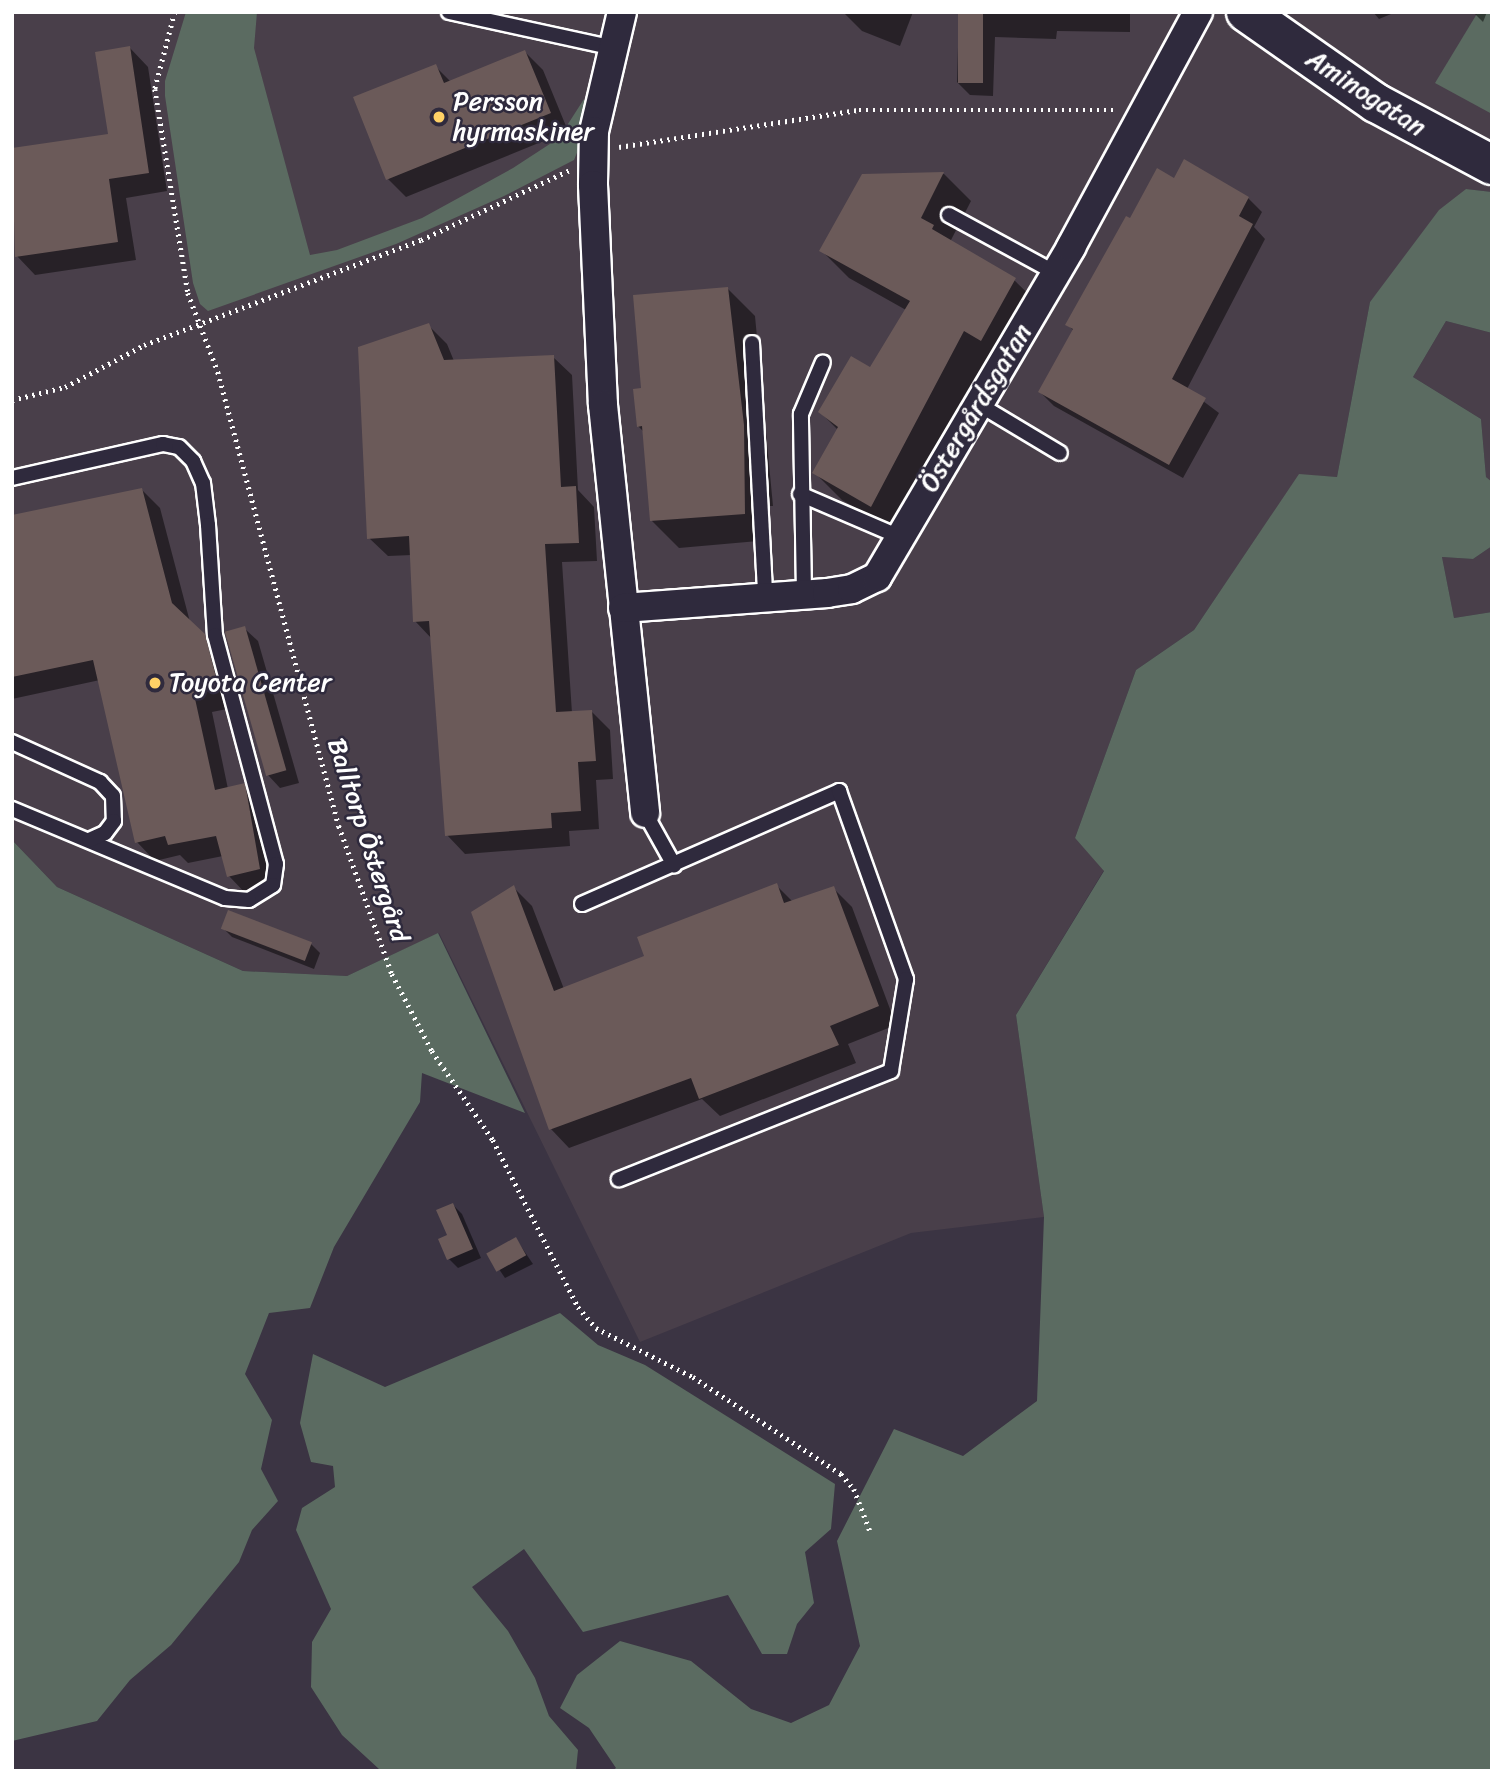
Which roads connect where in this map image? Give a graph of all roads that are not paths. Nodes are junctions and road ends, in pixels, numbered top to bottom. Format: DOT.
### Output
graph roads {
  1 [pos="449,12"];
  2 [pos="622,12"];
  3 [pos="1198,12"];
  4 [pos="1246,12"];
  5 [pos="610,47"];
  6 [pos="1492,165"];
  7 [pos="949,215"];
  8 [pos="1056,273"];
  9 [pos="752,343"];
  10 [pos="823,362"];
  11 [pos="979,405"];
  12 [pos="1060,453"];
  13 [pos="12,478"];
  14 [pos="800,494"];
  15 [pos="902,538"];
  16 [pos="804,593"];
  17 [pos="765,594"];
  18 [pos="622,608"];
  19 [pos="12,742"];
  20 [pos="12,809"];
  21 [pos="645,813"];
  22 [pos="89,839"];
  23 [pos="674,866"];
  24 [pos="582,904"];
  25 [pos="619,1180"];
  1 -- 5 [label="lane"];
  2 -- 5 [label="street"];
  3 -- 8 [label="street, Östergårdsgatan"];
  4 -- 6 [label="street, Aminogatan"];
  5 -- 18 [label="street"];
  7 -- 8 [label="lane"];
  8 -- 11 [label="street, Östergårdsgatan"];
  9 -- 17 [label="lane"];
  10 -- 14 [label="lane"];
  11 -- 12 [label="lane"];
  11 -- 15 [label="street, Östergårdsgatan"];
  13 -- 22 [label="lane"];
  14 -- 15 [label="lane"];
  14 -- 16 [label="lane"];
  15 -- 16 [label="street, Östergårdsgatan"];
  16 -- 17 [label="street, Östergårdsgatan"];
  17 -- 18 [label="street, Östergårdsgatan"];
  18 -- 21 [label="street"];
  19 -- 22 [label="lane"];
  20 -- 22 [label="lane"];
  21 -- 23 [label="lane"];
  23 -- 24 [label="lane"];
  23 -- 25 [label="lane"];
}
